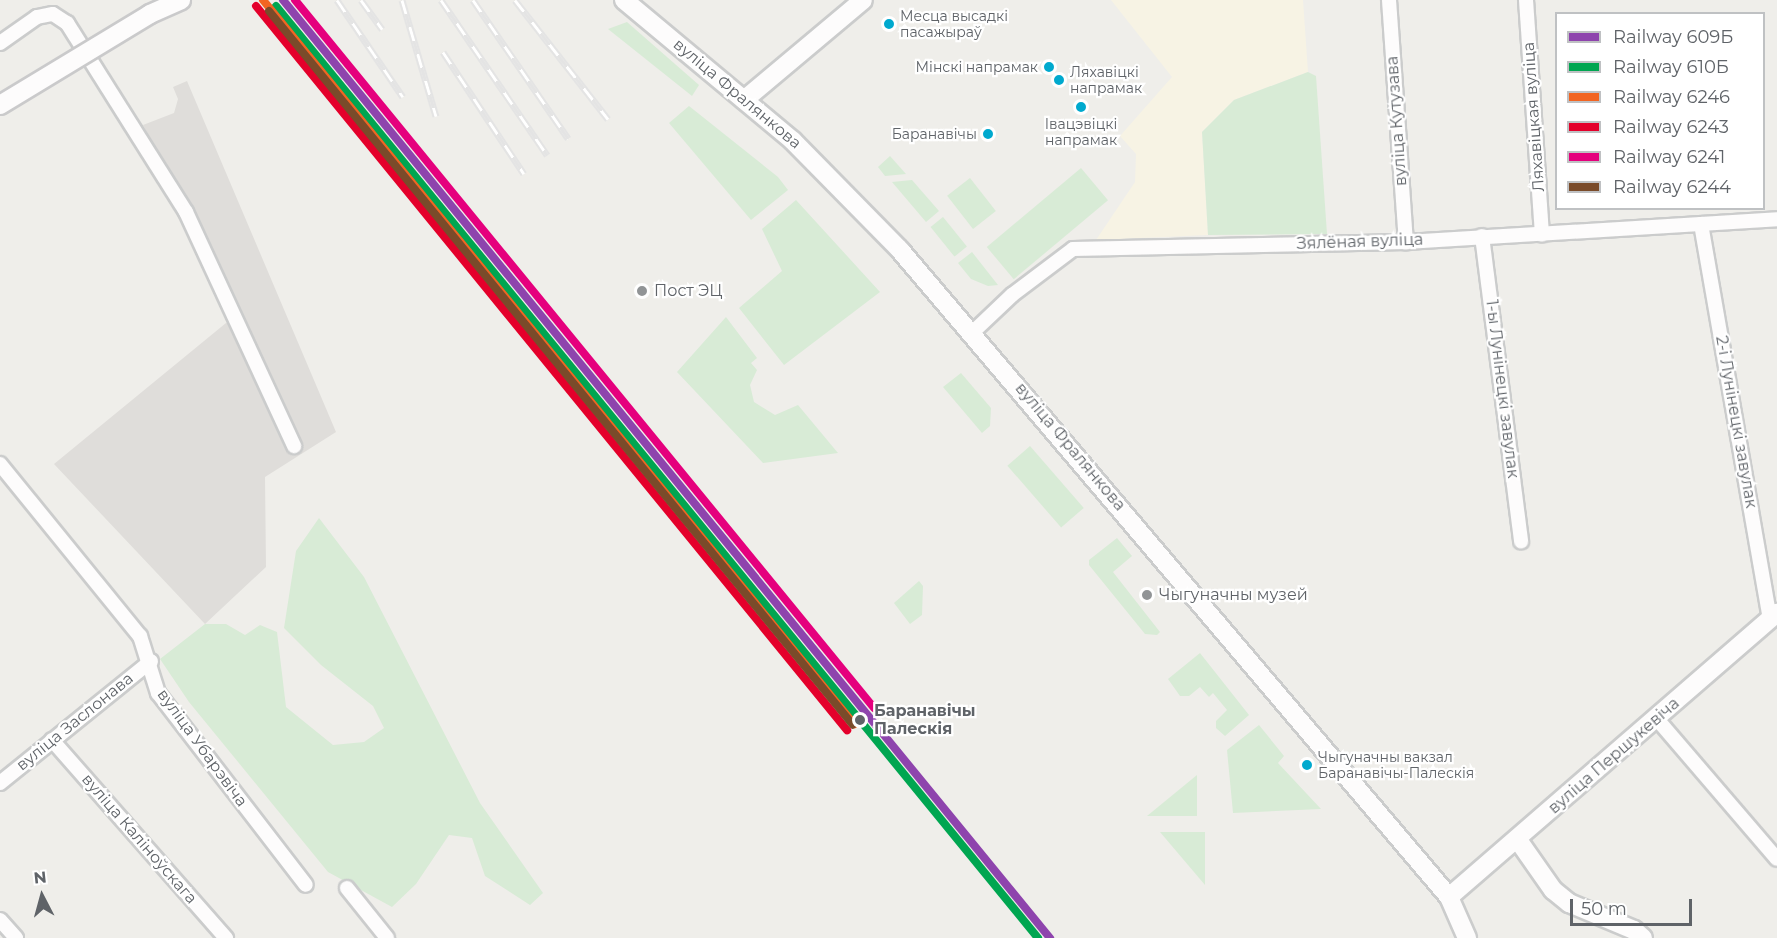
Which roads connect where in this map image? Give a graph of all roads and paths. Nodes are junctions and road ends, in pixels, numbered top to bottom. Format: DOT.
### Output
graph roads {
  1 [pos="181,0"];
  2 [pos="624,0"];
  3 [pos="863,0"];
  4 [pos="1389,0"];
  5 [pos="1526,0"];
  6 [pos="0,43"];
  7 [pos="744,100"];
  8 [pos="0,105"];
  9 [pos="1777,219"];
  10 [pos="1701,224"];
  11 [pos="1542,234"];
  12 [pos="1482,236"];
  13 [pos="1406,242"];
  14 [pos="973,332"];
  15 [pos="294,446"];
  16 [pos="0,464"];
  17 [pos="1521,542"];
  18 [pos="1774,616"];
  19 [pos="151,661"];
  20 [pos="1657,719"];
  21 [pos="52,740"];
  22 [pos="0,783"];
  23 [pos="1518,840"];
  24 [pos="1777,859"];
  25 [pos="306,885"];
  26 [pos="347,888"];
  27 [pos="1449,897"];
  28 [pos="0,920"];
  29 [pos="16,938"];
  30 [pos="226,938"];
  31 [pos="387,938"];
  32 [pos="1467,938"];
  33 [pos="1643,938"];
  1 -- 8 [label="street, bridge"];
  2 -- 7 [label="street, вуліца Фралянкова"];
  3 -- 7 [label="street"];
  4 -- 13 [label="street, вуліца Кутузава"];
  5 -- 11 [label="street, Ляхавіцкая вуліца"];
  6 -- 15 [label="street"];
  7 -- 14 [label="street, вуліца Фралянкова"];
  9 -- 10 [label="street, Зялёная вуліца"];
  10 -- 11 [label="street, Зялёная вуліца"];
  10 -- 18 [label="street, 2-і Лунінецкі завулак"];
  11 -- 12 [label="street, Зялёная вуліца"];
  12 -- 13 [label="street, Зялёная вуліца"];
  12 -- 17 [label="street, 1-ы Лунінецкі завулак"];
  13 -- 14 [label="street, Зялёная вуліца"];
  14 -- 27 [label="street, вуліца Фралянкова"];
  16 -- 19 [label="street, вуліца Убарэвіча"];
  18 -- 20 [label="street, вуліца Першукевіча"];
  19 -- 21 [label="street, вуліца Заслонава"];
  19 -- 25 [label="street, вуліца Убарэвіча"];
  20 -- 23 [label="street, вуліца Першукевіча"];
  20 -- 24 [label="street"];
  21 -- 22 [label="street, вуліца Заслонава"];
  21 -- 30 [label="street, вуліца Каліноўскага"];
  23 -- 27 [label="street, вуліца Першукевіча"];
  23 -- 33 [label="street"];
  26 -- 31 [label="street"];
  27 -- 32 [label="street, вуліца Фралянкова"];
  28 -- 29 [label="street"];
}
